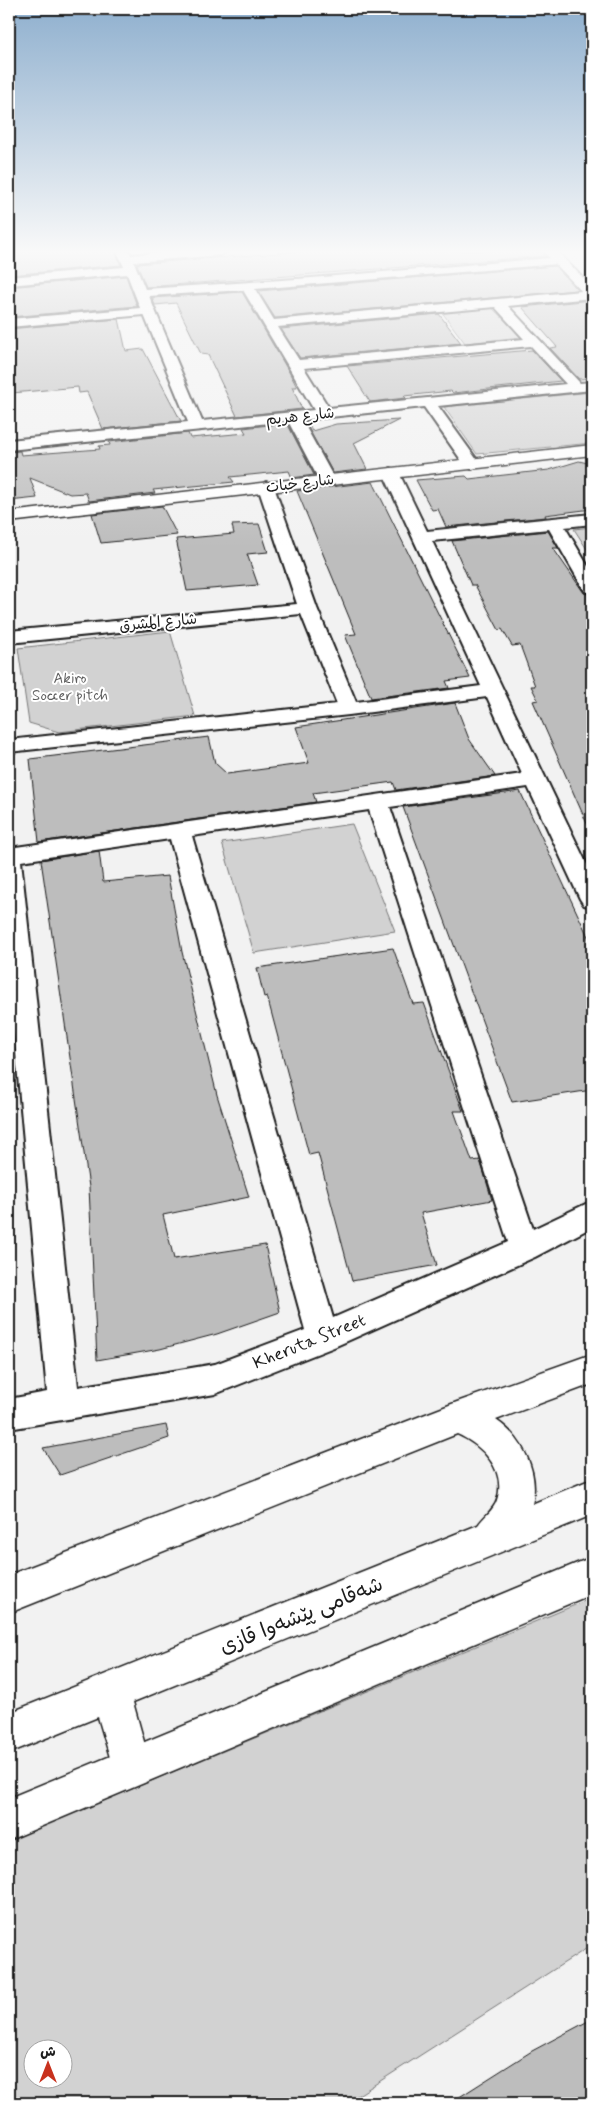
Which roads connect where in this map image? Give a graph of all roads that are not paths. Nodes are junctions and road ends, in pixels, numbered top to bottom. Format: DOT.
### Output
graph roads {
  1 [pos="165,350"];
  2 [pos="286,350"];
  3 [pos="455,350"];
  4 [pos="541,350"];
  5 [pos="295,365"];
  6 [pos="592,386"];
  7 [pos="577,388"];
  8 [pos="428,402"];
  9 [pos="324,413"];
  10 [pos="293,417"];
  11 [pos="198,426"];
  12 [pos="9,445"];
  13 [pos="592,450"];
  14 [pos="472,464"];
  15 [pos="391,473"];
  16 [pos="327,480"];
  17 [pos="266,487"];
  18 [pos="9,517"];
  19 [pos="592,518"];
  20 [pos="554,522"];
  21 [pos="421,537"];
  22 [pos="592,588"];
  23 [pos="308,608"];
  24 [pos="9,637"];
  25 [pos="494,690"];
  26 [pos="349,709"];
  27 [pos="9,746"];
  28 [pos="535,779"];
  29 [pos="377,802"];
  30 [pos="179,831"];
  31 [pos="9,867"];
  32 [pos="592,899"];
  33 [pos="20,1082"];
  34 [pos="592,1213"];
  35 [pos="525,1248"];
  36 [pos="323,1337"];
  37 [pos="592,1369"];
  38 [pos="64,1405"];
  39 [pos="9,1414"];
  40 [pos="457,1418"];
  41 [pos="592,1497"];
  42 [pos="491,1537"];
  43 [pos="592,1575"];
  44 [pos="9,1594"];
  45 [pos="111,1693"];
  46 [pos="9,1732"];
  47 [pos="131,1767"];
  48 [pos="9,1818"];
  1 -- 11 [label="street"];
  2 -- 5 [label="street"];
  3 -- 5 [label="street"];
  4 -- 7 [label="street"];
  5 -- 9 [label="street"];
  6 -- 7 [label="street, شارع هريم"];
  7 -- 8 [label="street, شارع هريم"];
  8 -- 9 [label="street, شارع هريم"];
  8 -- 14 [label="street"];
  9 -- 10 [label="street, شارع هريم"];
  10 -- 11 [label="street, شارع هريم"];
  10 -- 16 [label="street"];
  11 -- 12 [label="street, شارع هريم"];
  13 -- 14 [label="main road, شارع خبات"];
  14 -- 15 [label="main road, شارع خبات"];
  15 -- 16 [label="main road, شارع خبات"];
  15 -- 21 [label="street"];
  16 -- 17 [label="main road, شارع خبات"];
  17 -- 18 [label="main road, شارع خبات"];
  17 -- 23 [label="street"];
  19 -- 20 [label="street"];
  20 -- 21 [label="street"];
  20 -- 22 [label="street"];
  21 -- 25 [label="street"];
  23 -- 24 [label="street, شارع المشرق"];
  23 -- 26 [label="street"];
  25 -- 26 [label="street"];
  25 -- 28 [label="street"];
  26 -- 27 [label="street"];
  28 -- 29 [label="street"];
  28 -- 32 [label="street"];
  29 -- 30 [label="street"];
  29 -- 35 [label="street"];
  30 -- 31 [label="street"];
  30 -- 36 [label="street"];
  31 -- 33 [label="street"];
  33 -- 38 [label="street"];
  34 -- 35 [label="street, Kheruta Street"];
  35 -- 36 [label="street, Kheruta Street"];
  36 -- 38 [label="street, Kheruta Street"];
  37 -- 40 [label="main road"];
  38 -- 39 [label="street, Kheruta Street"];
  40 -- 42 [label="main road"];
  40 -- 44 [label="main road"];
  41 -- 42 [label="main road, شەقامی پێشەوا قازی"];
  42 -- 45 [label="main road, شەقامی پێشەوا قازی"];
  43 -- 47 [label="main road"];
  45 -- 46 [label="main road, شەقامی پێشەوا قازی"];
  45 -- 47 [label="main road"];
  47 -- 48 [label="main road"];
}
